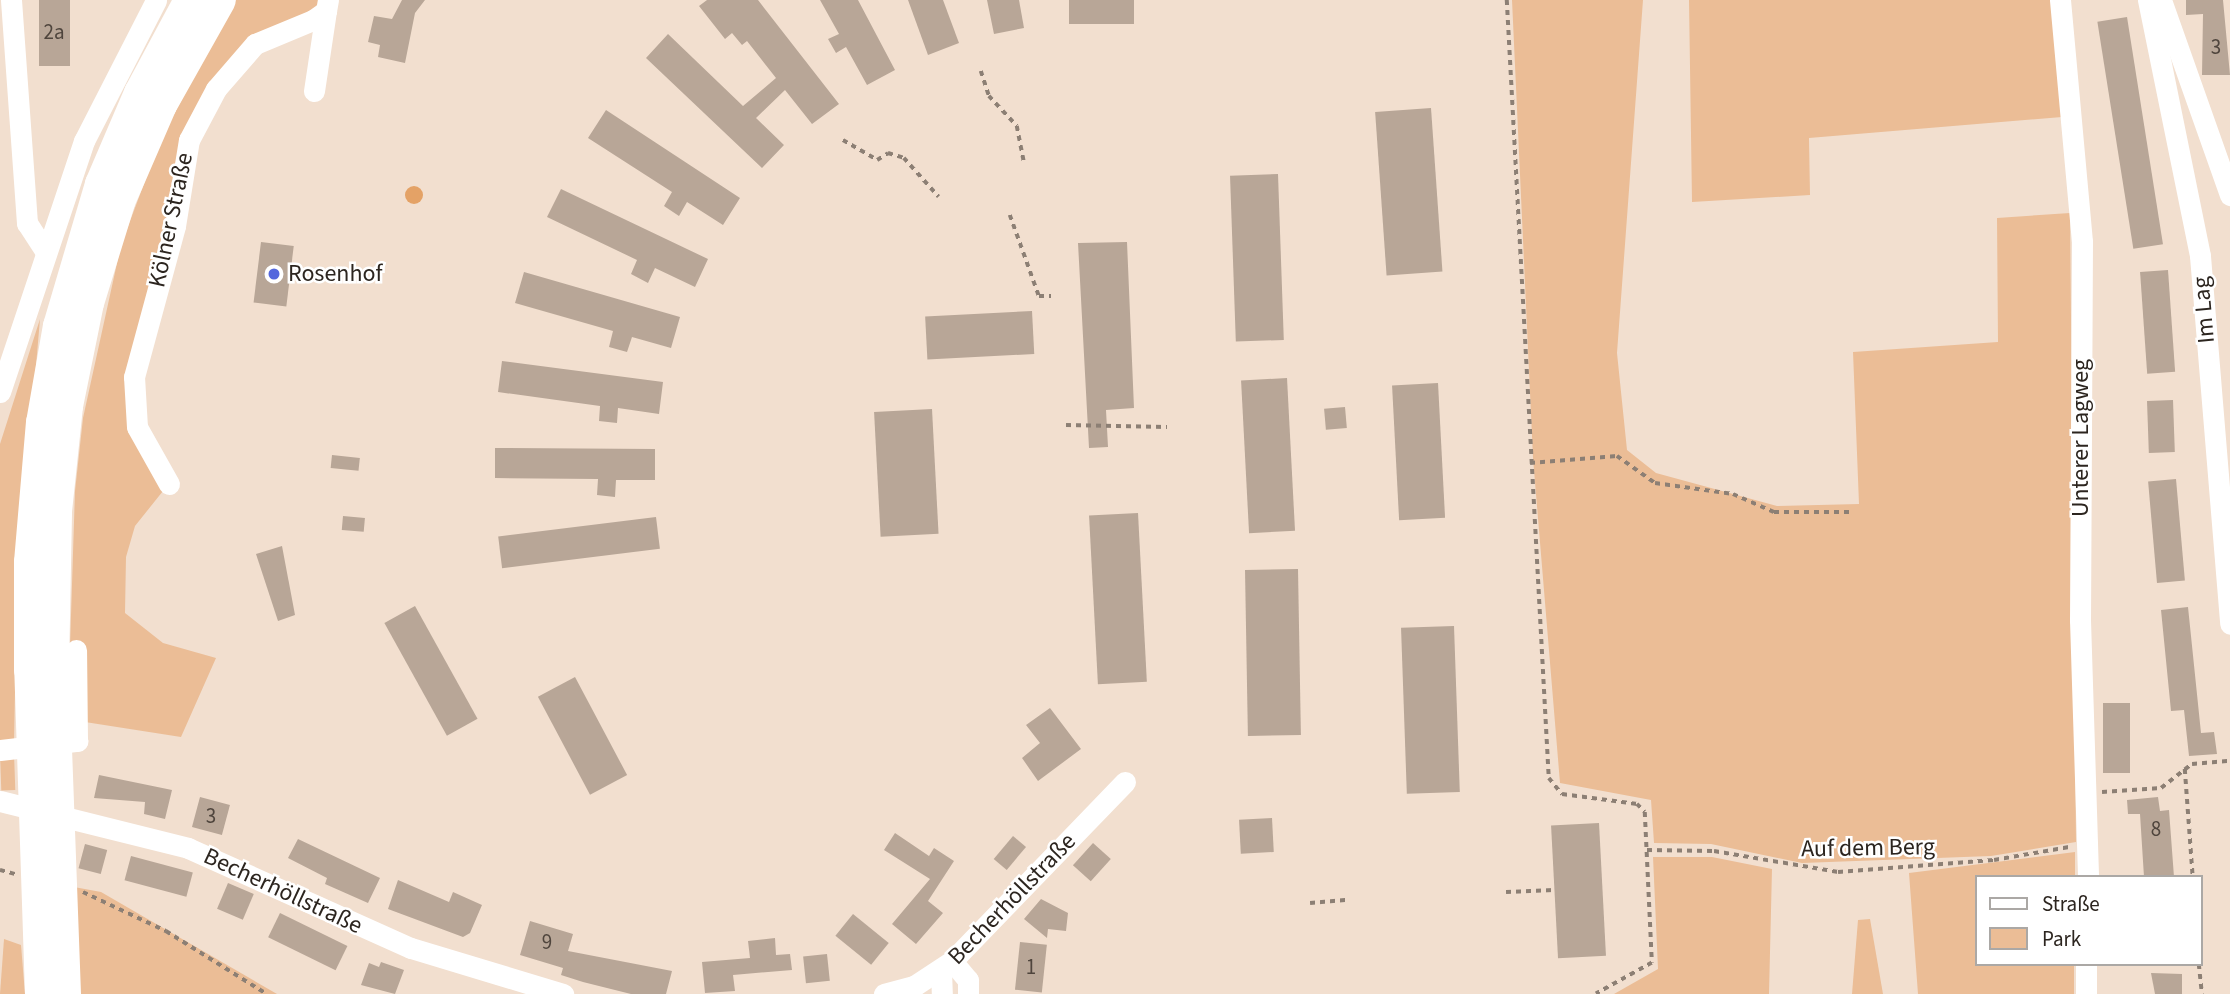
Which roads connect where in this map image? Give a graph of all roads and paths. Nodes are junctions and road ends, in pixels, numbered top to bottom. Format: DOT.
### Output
graph roads {
  1 [pos="11,0"];
  2 [pos="156,0"];
  3 [pos="190,0"];
  4 [pos="220,0"];
  5 [pos="1507,0"];
  6 [pos="2060,0"];
  7 [pos="2148,0"];
  8 [pos="2161,0"];
  9 [pos="327,6"];
  10 [pos="6,23"];
  11 [pos="981,71"];
  12 [pos="314,91"];
  13 [pos="842,140"];
  14 [pos="1024,162"];
  15 [pos="2230,195"];
  16 [pos="939,197"];
  17 [pos="1010,215"];
  18 [pos="45,251"];
  19 [pos="1051,296"];
  20 [pos="0,392"];
  21 [pos="1066,425"];
  22 [pos="1167,426"];
  23 [pos="1530,463"];
  24 [pos="169,484"];
  25 [pos="1851,512"];
  26 [pos="2230,624"];
  27 [pos="53,663"];
  28 [pos="0,750"];
  29 [pos="2230,761"];
  30 [pos="2185,769"];
  31 [pos="1125,782"];
  32 [pos="2086,793"];
  33 [pos="0,801"];
  34 [pos="2089,844"];
  35 [pos="1647,850"];
  36 [pos="0,870"];
  37 [pos="2088,875"];
  38 [pos="2193,875"];
  39 [pos="25,876"];
  40 [pos="74,890"];
  41 [pos="1554,890"];
  42 [pos="1506,892"];
  43 [pos="1348,900"];
  44 [pos="1310,902"];
  45 [pos="946,966"];
  46 [pos="2086,966"];
  47 [pos="2199,966"];
  48 [pos="920,990"];
  49 [pos="41,994"];
  50 [pos="65,994"];
  51 [pos="267,994"];
  52 [pos="563,994"];
  53 [pos="884,994"];
  54 [pos="942,994"];
  55 [pos="968,994"];
  56 [pos="1596,994"];
  57 [pos="2086,994"];
  58 [pos="2202,994"];
  1 -- 10 [label="street"];
  2 -- 18 [label="street"];
  3 -- 27 [label="highway"];
  4 -- 27 [label="highway"];
  5 -- 23 [label="path"];
  6 -- 32 [label="street, Unterer Lagweg"];
  7 -- 26 [label="street, Im Lag"];
  8 -- 15 [label="street"];
  9 -- 12 [label="street, Kölner Straße"];
  9 -- 24 [label="street, Kölner Straße"];
  10 -- 18 [label="street"];
  11 -- 14 [label="path"];
  13 -- 16 [label="path"];
  17 -- 19 [label="path"];
  18 -- 20 [label="street"];
  21 -- 22 [label="path"];
  23 -- 25 [label="path"];
  23 -- 35 [label="path"];
  27 -- 28 [label="street"];
  27 -- 49 [label="highway"];
  27 -- 50 [label="highway"];
  29 -- 30 [label="path"];
  30 -- 32 [label="path"];
  30 -- 38 [label="path"];
  31 -- 45 [label="street, Becherhöllstraße"];
  32 -- 34 [label="street, Unterer Lagweg"];
  33 -- 52 [label="street, Becherhöllstraße"];
  34 -- 35 [label="path, Auf dem Berg"];
  34 -- 37 [label="street, Unterer Lagweg"];
  35 -- 56 [label="path"];
  36 -- 39 [label="path"];
  40 -- 51 [label="path"];
  41 -- 42 [label="path"];
  43 -- 44 [label="path"];
  45 -- 48 [label="street, Becherhöllstraße"];
  45 -- 54 [label="street"];
  45 -- 55 [label="street"];
  46 -- 57 [label="street"];
  47 -- 58 [label="path"];
  48 -- 53 [label="street, Becherhöllstraße"];
}
